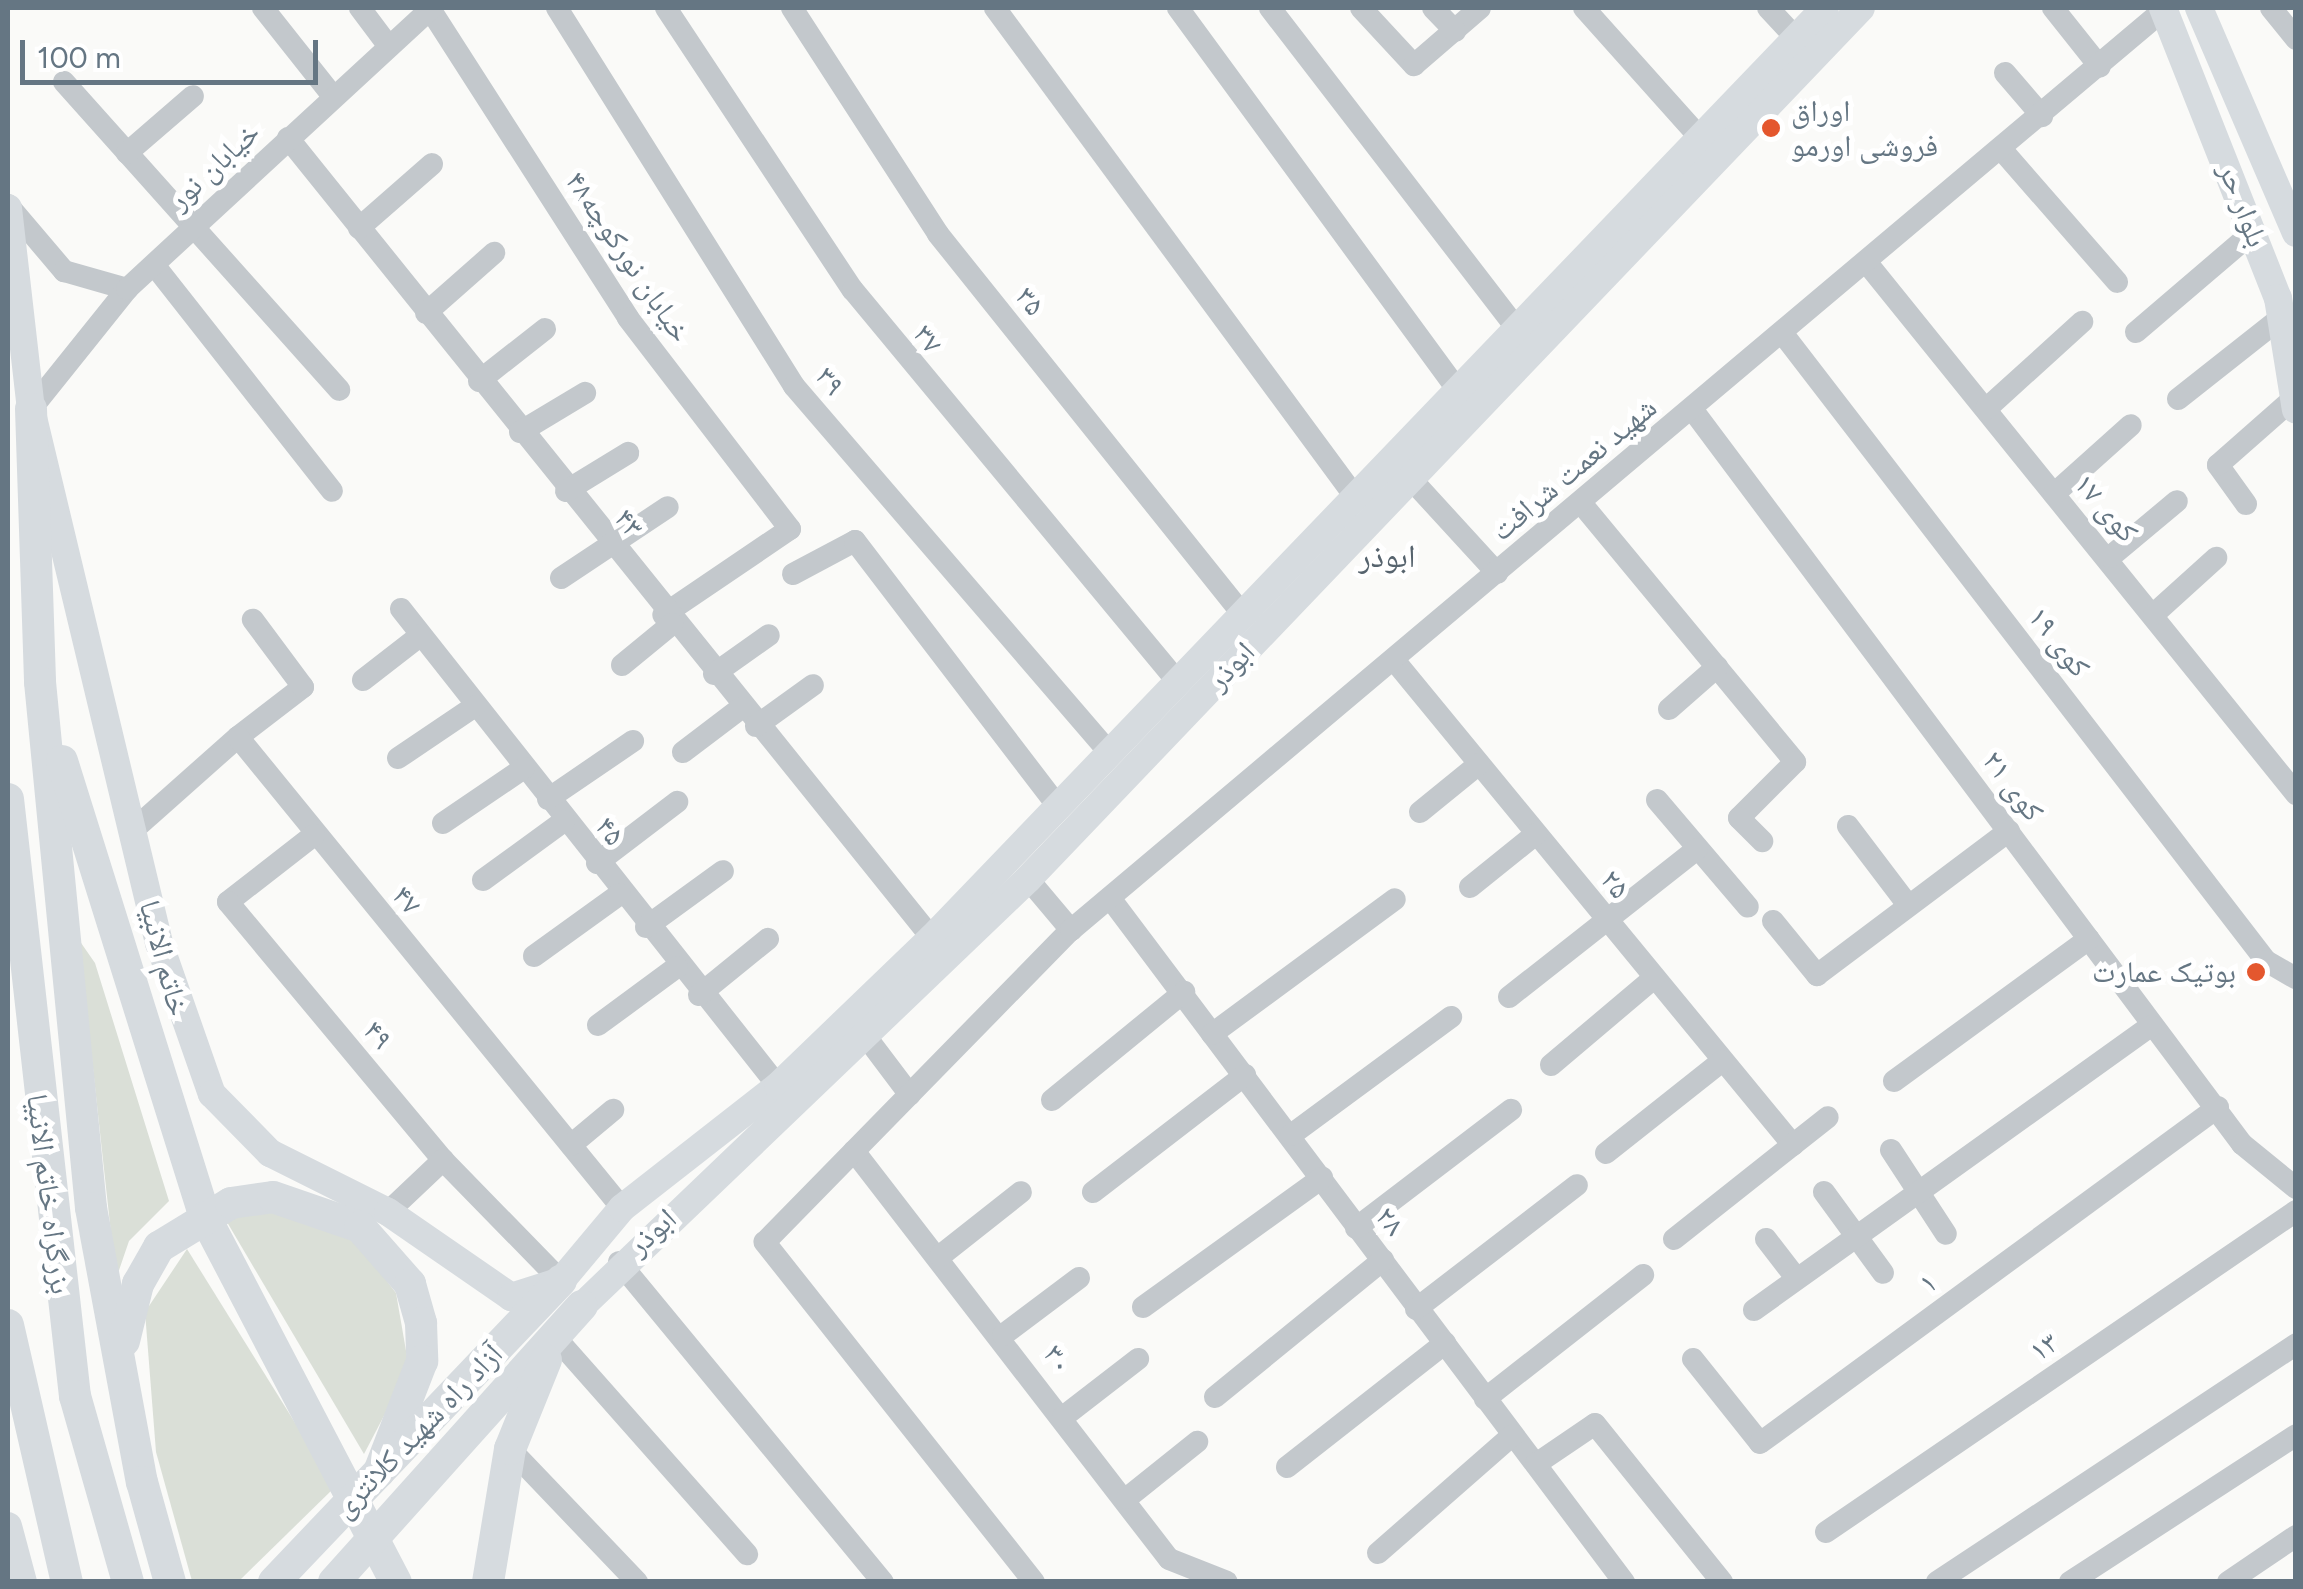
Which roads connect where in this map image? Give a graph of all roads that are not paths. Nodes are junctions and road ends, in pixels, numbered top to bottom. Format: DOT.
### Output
graph roads {
  1 [pos="263,8"];
  2 [pos="360,8"];
  3 [pos="430,8"];
  4 [pos="557,8"];
  5 [pos="666,8"];
  6 [pos="792,8"];
  7 [pos="995,8"];
  8 [pos="1178,8"];
  9 [pos="1270,8"];
  10 [pos="1361,8"];
  11 [pos="1433,8"];
  12 [pos="1480,8"];
  13 [pos="1584,8"];
  14 [pos="1768,8"];
  15 [pos="1825,8"];
  16 [pos="1861,8"];
  17 [pos="2054,8"];
  18 [pos="2165,8"];
  19 [pos="2200,8"];
  20 [pos="2271,8"];
  21 [pos="1456,31"];
  22 [pos="1797,39"];
  23 [pos="2296,39"];
  24 [pos="386,44"];
  25 [pos="2100,68"];
  26 [pos="2005,73"];
  27 [pos="64,82"];
  28 [pos="332,94"];
  29 [pos="193,96"];
  30 [pos="2042,116"];
  31 [pos="1734,127"];
  32 [pos="288,138"];
  33 [pos="1704,142"];
  34 [pos="2002,150"];
  35 [pos="127,154"];
  36 [pos="432,164"];
  37 [pos="8,207"];
  38 [pos="194,222"];
  39 [pos="359,228"];
  40 [pos="2253,232"];
  41 [pos="2296,233"];
  42 [pos="494,253"];
  43 [pos="1867,263"];
  44 [pos="155,266"];
  45 [pos="2117,282"];
  46 [pos="127,289"];
  47 [pos="426,313"];
  48 [pos="2282,316"];
  49 [pos="2082,322"];
  50 [pos="545,329"];
  51 [pos="1519,331"];
  52 [pos="2136,332"];
  53 [pos="1783,334"];
  54 [pos="480,381"];
  55 [pos="340,390"];
  56 [pos="1459,392"];
  57 [pos="586,393"];
  58 [pos="2178,399"];
  59 [pos="2295,404"];
  60 [pos="30,409"];
  61 [pos="1986,409"];
  62 [pos="1692,410"];
  63 [pos="2131,425"];
  64 [pos="520,432"];
  65 [pos="628,452"];
  66 [pos="1410,478"];
  67 [pos="332,491"];
  68 [pos="566,492"];
  69 [pos="2054,494"];
  70 [pos="1356,498"];
  71 [pos="2177,501"];
  72 [pos="1581,503"];
  73 [pos="2246,504"];
  74 [pos="668,508"];
  75 [pos="610,546"];
  76 [pos="2110,557"];
  77 [pos="2216,558"];
  78 [pos="793,574"];
  79 [pos="1496,574"];
  80 [pos="561,578"];
  81 [pos="401,609"];
  82 [pos="2154,614"];
  83 [pos="1243,615"];
  84 [pos="667,619"];
  85 [pos="253,620"];
  86 [pos="421,635"];
  87 [pos="769,635"];
  88 [pos="1394,660"];
  89 [pos="622,665"];
  90 [pos="1717,667"];
  91 [pos="714,674"];
  92 [pos="363,680"];
  93 [pos="1177,681"];
  94 [pos="40,682"];
  95 [pos="813,685"];
  96 [pos="475,706"];
  97 [pos="1668,709"];
  98 [pos="749,717"];
  99 [pos="238,737"];
  100 [pos="633,741"];
  101 [pos="682,752"];
  102 [pos="1110,752"];
  103 [pos="398,758"];
  104 [pos="1479,764"];
  105 [pos="524,768"];
  106 [pos="2296,794"];
  107 [pos="8,800"];
  108 [pos="548,800"];
  109 [pos="1658,800"];
  110 [pos="677,802"];
  111 [pos="1059,808"];
  112 [pos="1420,812"];
  113 [pos="564,821"];
  114 [pos="443,823"];
  115 [pos="1848,826"];
  116 [pos="132,832"];
  117 [pos="2010,832"];
  118 [pos="1536,834"];
  119 [pos="314,835"];
  120 [pos="1762,841"];
  121 [pos="1697,849"];
  122 [pos="597,864"];
  123 [pos="724,871"];
  124 [pos="1028,879"];
  125 [pos="483,880"];
  126 [pos="1470,887"];
  127 [pos="620,894"];
  128 [pos="1110,898"];
  129 [pos="1395,898"];
  130 [pos="1908,906"];
  131 [pos="1748,908"];
  132 [pos="1606,920"];
  133 [pos="1774,921"];
  134 [pos="646,927"];
  135 [pos="1071,930"];
  136 [pos="932,938"];
  137 [pos="768,939"];
  138 [pos="2090,939"];
  139 [pos="534,956"];
  140 [pos="677,967"];
  141 [pos="1654,978"];
  142 [pos="2296,978"];
  143 [pos="1184,992"];
  144 [pos="699,995"];
  145 [pos="1508,997"];
  146 [pos="1451,1016"];
  147 [pos="598,1025"];
  148 [pos="2151,1026"];
  149 [pos="1212,1034"];
  150 [pos="867,1038"];
  151 [pos="1722,1061"];
  152 [pos="1550,1065"];
  153 [pos="1245,1075"];
  154 [pos="1894,1081"];
  155 [pos="778,1086"];
  156 [pos="910,1095"];
  157 [pos="1052,1100"];
  158 [pos="2218,1107"];
  159 [pos="613,1110"];
  160 [pos="1511,1110"];
  161 [pos="1828,1116"];
  162 [pos="1290,1135"];
  163 [pos="571,1145"];
  164 [pos="1793,1145"];
  165 [pos="1891,1150"];
  166 [pos="854,1151"];
  167 [pos="1606,1153"];
  168 [pos="443,1160"];
  169 [pos="1322,1178"];
  170 [pos="1577,1185"];
  171 [pos="1916,1188"];
  172 [pos="2296,1188"];
  173 [pos="1021,1192"];
  174 [pos="1092,1192"];
  175 [pos="1824,1192"];
  176 [pos="622,1208"];
  177 [pos="2296,1210"];
  178 [pos="388,1212"];
  179 [pos="1356,1228"];
  180 [pos="1856,1234"];
  181 [pos="1946,1234"];
  182 [pos="1766,1238"];
  183 [pos="1674,1239"];
  184 [pos="940,1256"];
  185 [pos="1383,1260"];
  186 [pos="619,1262"];
  187 [pos="1883,1273"];
  188 [pos="1643,1274"];
  189 [pos="1079,1278"];
  190 [pos="1796,1278"];
  191 [pos="571,1293"];
  192 [pos="1142,1307"];
  193 [pos="1416,1309"];
  194 [pos="1754,1310"];
  195 [pos="8,1325"];
  196 [pos="1003,1335"];
  197 [pos="555,1336"];
  198 [pos="1444,1343"];
  199 [pos="2296,1344"];
  200 [pos="122,1350"];
  201 [pos="1138,1359"];
  202 [pos="1693,1359"];
  203 [pos="1214,1398"];
  204 [pos="1485,1398"];
  205 [pos="1063,1417"];
  206 [pos="1513,1435"];
  207 [pos="2296,1435"];
  208 [pos="1197,1442"];
  209 [pos="510,1449"];
  210 [pos="1536,1464"];
  211 [pos="1287,1467"];
  212 [pos="379,1472"];
  213 [pos="1127,1498"];
  214 [pos="8,1526"];
  215 [pos="1826,1532"];
  216 [pos="2296,1536"];
  217 [pos="1378,1553"];
  218 [pos="748,1554"];
  219 [pos="345,1570"];
  220 [pos="871,1577"];
  221 [pos="23,1582"];
  222 [pos="67,1582"];
  223 [pos="128,1582"];
  224 [pos="170,1582"];
  225 [pos="274,1582"];
  226 [pos="396,1582"];
  227 [pos="488,1582"];
  228 [pos="638,1582"];
  229 [pos="1034,1582"];
  230 [pos="1227,1582"];
  231 [pos="1624,1582"];
  232 [pos="1722,1582"];
  233 [pos="1937,1582"];
  234 [pos="2070,1582"];
  235 [pos="2228,1582"];
  1 -- 28 [label="street"];
  2 -- 24 [label="street"];
  3 -- 24 [label="street, خیابان نور"];
  3 -- 84 [label="street, خیابان نورکوچه۴۸"];
  4 -- 102 [label="street, ۳۹"];
  5 -- 93 [label="street, ۳۷"];
  6 -- 83 [label="street, ۳۵"];
  7 -- 70 [label="street"];
  8 -- 56 [label="street"];
  9 -- 51 [label="street"];
  10 -- 21 [label="street"];
  11 -- 21 [label="street"];
  12 -- 21 [label="street"];
  13 -- 33 [label="street"];
  14 -- 22 [label="street"];
  15 -- 22 [label="main road, ابوذر"];
  16 -- 31 [label="main road, ابوذر"];
  17 -- 25 [label="street"];
  18 -- 25 [label="street, شهید نعمت شرافت"];
  18 -- 40 [label="main road, بلوار حر"];
  19 -- 41 [label="main road, بلوار حر"];
  20 -- 23 [label="street"];
  22 -- 31 [label="main road, ابوذر"];
  24 -- 28 [label="street, خیابان نور"];
  25 -- 30 [label="street, شهید نعمت شرافت"];
  26 -- 30 [label="street"];
  27 -- 35 [label="street"];
  28 -- 32 [label="street, خیابان نور"];
  29 -- 35 [label="street"];
  30 -- 34 [label="street, شهید نعمت شرافت"];
  31 -- 33 [label="main road, ابوذر"];
  31 -- 66 [label="main road, ابوذر"];
  32 -- 38 [label="street, خیابان نور"];
  32 -- 39 [label="street, ۴۳"];
  33 -- 51 [label="main road, ابوذر"];
  34 -- 43 [label="street, شهید نعمت شرافت"];
  34 -- 45 [label="street"];
  35 -- 38 [label="street"];
  36 -- 39 [label="street"];
  37 -- 46 [label="street"];
  37 -- 60 [label="main road, خاتم الانبیا"];
  38 -- 44 [label="street, خیابان نور"];
  38 -- 55 [label="street"];
  39 -- 47 [label="street, ۴۳"];
  40 -- 48 [label="main road, بلوار حر"];
  40 -- 52 [label="street"];
  42 -- 47 [label="street"];
  43 -- 53 [label="street, شهید نعمت شرافت"];
  43 -- 61 [label="street, کوی ۱۷"];
  44 -- 46 [label="street, خیابان نور"];
  44 -- 67 [label="street"];
  46 -- 60 [label="street, خیابان نور"];
  47 -- 54 [label="street, ۴۳"];
  48 -- 58 [label="street"];
  48 -- 59 [label="main road, بلوار حر"];
  49 -- 61 [label="street"];
  50 -- 54 [label="street"];
  51 -- 56 [label="main road, ابوذر"];
  53 -- 62 [label="street, شهید نعمت شرافت"];
  53 -- 142 [label="street, کوی ۱۹"];
  54 -- 64 [label="street, ۴۳"];
  56 -- 70 [label="main road, ابوذر"];
  57 -- 64 [label="street"];
  59 -- 73 [label="street"];
  60 -- 94 [label="highway"];
  60 -- 116 [label="main road, خاتم الانبیا"];
  61 -- 69 [label="street, کوی ۱۷"];
  62 -- 72 [label="street, شهید نعمت شرافت"];
  62 -- 117 [label="street, کوی ۲۱"];
  63 -- 69 [label="street"];
  64 -- 68 [label="street, ۴۳"];
  65 -- 68 [label="street"];
  66 -- 79 [label="street"];
  66 -- 124 [label="main road, ابوذر"];
  68 -- 75 [label="street, ۴۳"];
  69 -- 76 [label="street, کوی ۱۷"];
  70 -- 83 [label="main road, ابوذر"];
  71 -- 76 [label="street"];
  72 -- 79 [label="street, شهید نعمت شرافت"];
  72 -- 90 [label="street"];
  74 -- 75 [label="street"];
  75 -- 80 [label="street"];
  75 -- 84 [label="street, ۴۳"];
  76 -- 82 [label="street, کوی ۱۷"];
  77 -- 82 [label="street"];
  78 -- 111 [label="street"];
  79 -- 88 [label="street, شهید نعمت شرافت"];
  81 -- 86 [label="street, ۴۵"];
  82 -- 106 [label="street, کوی ۱۷"];
  83 -- 93 [label="main road, ابوذر"];
  84 -- 89 [label="street"];
  84 -- 91 [label="street, ۴۳"];
  85 -- 99 [label="street"];
  86 -- 92 [label="street"];
  86 -- 96 [label="street, ۴۵"];
  87 -- 91 [label="street"];
  88 -- 104 [label="street, ۲۵"];
  88 -- 128 [label="street, شهید نعمت شرافت"];
  90 -- 97 [label="street"];
  90 -- 120 [label="street"];
  91 -- 98 [label="street, ۴۳"];
  93 -- 102 [label="main road, ابوذر"];
  94 -- 200 [label="highway"];
  94 -- 226 [label="highway"];
  95 -- 98 [label="street"];
  96 -- 103 [label="street"];
  96 -- 105 [label="street, ۴۵"];
  98 -- 101 [label="street"];
  98 -- 136 [label="street, ۴۳"];
  99 -- 116 [label="street"];
  99 -- 119 [label="street, ۴۷"];
  100 -- 108 [label="street"];
  102 -- 111 [label="main road, ابوذر"];
  104 -- 112 [label="street"];
  104 -- 118 [label="street, ۲۵"];
  105 -- 108 [label="street, ۴۵"];
  105 -- 114 [label="street"];
  107 -- 223 [label="highway, بزرگراه خاتم الانبیا"];
  108 -- 113 [label="street, ۴۵"];
  109 -- 121 [label="street"];
  110 -- 122 [label="street"];
  111 -- 136 [label="main road, ابوذر"];
  113 -- 122 [label="street, ۴۵"];
  113 -- 125 [label="street"];
  115 -- 130 [label="street"];
  116 -- 178 [label="main road, خاتم الانبیا"];
  117 -- 130 [label="street"];
  117 -- 138 [label="street, کوی ۲۱"];
  118 -- 126 [label="street"];
  118 -- 132 [label="street, ۲۵"];
  119 -- 163 [label="street, ۴۷"];
  119 -- 168 [label="street, ۴۹"];
  121 -- 131 [label="street"];
  121 -- 132 [label="street"];
  122 -- 127 [label="street, ۴۵"];
  123 -- 134 [label="street"];
  124 -- 135 [label="street"];
  124 -- 150 [label="main road, ابوذر"];
  127 -- 134 [label="street, ۴۵"];
  127 -- 139 [label="street"];
  128 -- 135 [label="street, شهید نعمت شرافت"];
  128 -- 143 [label="street, ۲۸"];
  129 -- 149 [label="street"];
  130 -- 133 [label="street"];
  132 -- 141 [label="street, ۲۵"];
  132 -- 145 [label="street"];
  134 -- 140 [label="street, ۴۵"];
  135 -- 156 [label="street, شهید نعمت شرافت"];
  136 -- 155 [label="main road, ابوذر"];
  137 -- 144 [label="street"];
  138 -- 148 [label="street, کوی ۲۱"];
  138 -- 154 [label="street"];
  140 -- 144 [label="street, ۴۵"];
  140 -- 147 [label="street"];
  141 -- 151 [label="street, ۲۵"];
  141 -- 152 [label="street"];
  143 -- 149 [label="street, ۲۸"];
  143 -- 157 [label="street"];
  144 -- 155 [label="street, ۴۵"];
  146 -- 162 [label="street"];
  148 -- 158 [label="street, کوی ۲۱"];
  148 -- 171 [label="street"];
  149 -- 153 [label="street, ۲۸"];
  150 -- 156 [label="street"];
  150 -- 186 [label="main road, ابوذر"];
  151 -- 164 [label="street, ۲۵"];
  151 -- 167 [label="street"];
  153 -- 162 [label="street, ۲۸"];
  153 -- 174 [label="street"];
  155 -- 176 [label="main road, ابوذر"];
  156 -- 166 [label="street, شهید نعمت شرافت"];
  158 -- 172 [label="street, کوی ۲۱"];
  158 -- 202 [label="street, ۱"];
  159 -- 163 [label="street"];
  160 -- 179 [label="street"];
  161 -- 164 [label="street"];
  162 -- 169 [label="street, ۲۸"];
  163 -- 176 [label="street, ۴۷"];
  164 -- 183 [label="street"];
  165 -- 171 [label="street"];
  166 -- 184 [label="street, ۳۰"];
  166 -- 229 [label="street, شهید نعمت شرافت"];
  168 -- 178 [label="street"];
  168 -- 191 [label="street, ۴۹"];
  169 -- 179 [label="street, ۲۸"];
  169 -- 192 [label="street"];
  170 -- 193 [label="street"];
  171 -- 180 [label="street"];
  171 -- 181 [label="street"];
  173 -- 184 [label="street"];
  175 -- 180 [label="street"];
  176 -- 191 [label="main road, ابوذر"];
  177 -- 215 [label="street, ۱۳"];
  178 -- 191 [label="main road, خاتم الانبیا"];
  179 -- 185 [label="street, ۲۸"];
  180 -- 187 [label="street"];
  180 -- 190 [label="street"];
  182 -- 190 [label="street"];
  184 -- 196 [label="street, ۳۰"];
  185 -- 193 [label="street, ۲۸"];
  185 -- 203 [label="street"];
  186 -- 191 [label="main road, ابوذر"];
  186 -- 220 [label="street"];
  188 -- 204 [label="street"];
  189 -- 196 [label="street"];
  190 -- 194 [label="street"];
  191 -- 197 [label="highway"];
  191 -- 212 [label="highway, آزاد راه شهید کلانتری"];
  193 -- 198 [label="street, ۲۸"];
  195 -- 222 [label="highway"];
  196 -- 205 [label="street, ۳۰"];
  197 -- 209 [label="highway"];
  197 -- 218 [label="street"];
  197 -- 219 [label="highway"];
  198 -- 204 [label="street, ۲۸"];
  198 -- 211 [label="street"];
  199 -- 233 [label="street"];
  200 -- 212 [label="highway"];
  200 -- 224 [label="highway"];
  201 -- 205 [label="street"];
  204 -- 206 [label="street, ۲۸"];
  205 -- 213 [label="street, ۳۰"];
  206 -- 210 [label="street, ۲۸"];
  206 -- 217 [label="street"];
  207 -- 234 [label="street"];
  208 -- 213 [label="street"];
  209 -- 227 [label="highway"];
  209 -- 228 [label="street"];
  210 -- 231 [label="street, ۲۸"];
  210 -- 232 [label="street"];
  212 -- 225 [label="highway, آزاد راه شهید کلانتری"];
  213 -- 230 [label="street, ۳۰"];
  214 -- 221 [label="main road"];
  216 -- 235 [label="street"];
}
